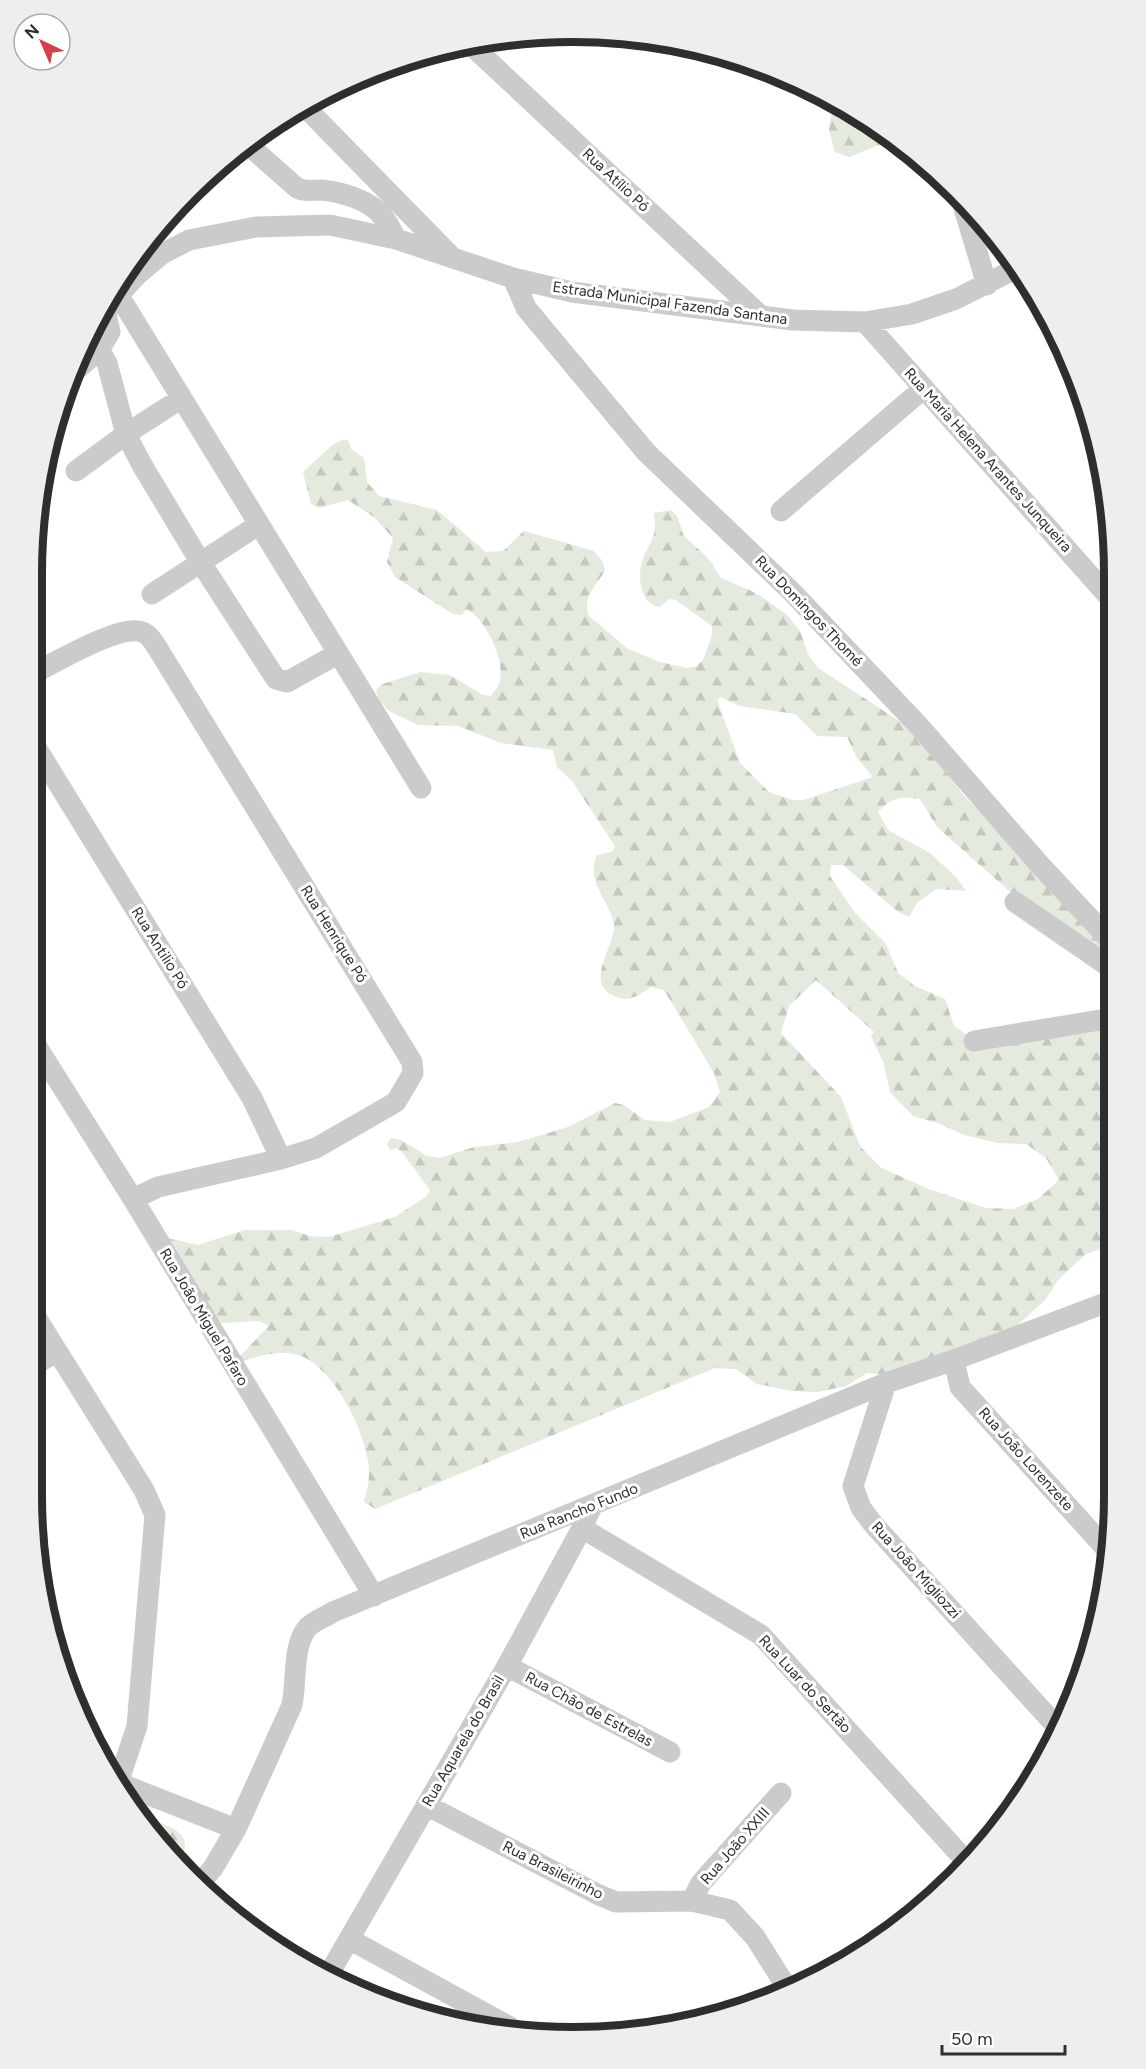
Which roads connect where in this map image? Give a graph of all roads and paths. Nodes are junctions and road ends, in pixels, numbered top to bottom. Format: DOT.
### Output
graph roads {
  1 [pos="477,51"];
  2 [pos="310,112"];
  3 [pos="253,149"];
  4 [pos="967,218"];
  5 [pos="396,239"];
  6 [pos="452,257"];
  7 [pos="1010,272"];
  8 [pos="513,278"];
  9 [pos="987,285"];
  10 [pos="125,288"];
  11 [pos="110,312"];
  12 [pos="108,316"];
  13 [pos="761,316"];
  14 [pos="865,322"];
  15 [pos="99,350"];
  16 [pos="86,362"];
  17 [pos="924,388"];
  18 [pos="171,405"];
  19 [pos="126,434"];
  20 [pos="76,471"];
  21 [pos="781,512"];
  22 [pos="249,531"];
  23 [pos="201,563"];
  24 [pos="1104,591"];
  25 [pos="152,594"];
  26 [pos="330,658"];
  27 [pos="42,670"];
  28 [pos="42,757"];
  29 [pos="421,788"];
  30 [pos="1015,902"];
  31 [pos="1104,934"];
  32 [pos="1104,963"];
  33 [pos="1104,1019"];
  34 [pos="974,1041"];
  35 [pos="42,1058"];
  36 [pos="281,1159"];
  37 [pos="133,1199"];
  38 [pos="1104,1303"];
  39 [pos="42,1327"];
  40 [pos="57,1351"];
  41 [pos="954,1360"];
  42 [pos="42,1361"];
  43 [pos="886,1383"];
  44 [pos="592,1506"];
  45 [pos="582,1528"];
  46 [pos="1102,1544"];
  47 [pos="374,1596"];
  48 [pos="507,1666"];
  49 [pos="1053,1722"];
  50 [pos="670,1752"];
  51 [pos="121,1775"];
  52 [pos="128,1787"];
  53 [pos="781,1793"];
  54 [pos="426,1805"];
  55 [pos="236,1829"];
  56 [pos="962,1857"];
  57 [pos="205,1878"];
  58 [pos="692,1900"];
  59 [pos="349,1939"];
  60 [pos="332,1969"];
  61 [pos="785,1983"];
  62 [pos="500,2021"];
  1 -- 13 [label="street, Rua Atílio Pó"];
  2 -- 6 [label="street"];
  3 -- 5 [label="street"];
  4 -- 9 [label="street"];
  5 -- 6 [label="street, Estrada Municipal Fazenda Santana"];
  5 -- 10 [label="street, Estrada Municipal Fazenda Santana"];
  6 -- 8 [label="street, Estrada Municipal Fazenda Santana"];
  7 -- 9 [label="street, Estrada Municipal Fazenda Santana"];
  8 -- 13 [label="street, Estrada Municipal Fazenda Santana"];
  8 -- 31 [label="street, Rua Domingos Thomé"];
  9 -- 14 [label="street, Estrada Municipal Fazenda Santana"];
  11 -- 29 [label="street"];
  12 -- 15 [label="street"];
  13 -- 14 [label="street, Estrada Municipal Fazenda Santana"];
  14 -- 17 [label="street, Rua Maria Helena Arantes Junqueira"];
  15 -- 16 [label="street"];
  15 -- 19 [label="street"];
  17 -- 21 [label="street"];
  17 -- 24 [label="street, Rua Maria Helena Arantes Junqueira"];
  18 -- 19 [label="street"];
  19 -- 20 [label="street"];
  19 -- 23 [label="street"];
  22 -- 23 [label="street"];
  23 -- 25 [label="street"];
  23 -- 26 [label="street"];
  27 -- 36 [label="street, Rua Henrique Pó"];
  28 -- 36 [label="street, Rua Antilio Pó"];
  30 -- 32 [label="street"];
  33 -- 34 [label="street"];
  35 -- 37 [label="street, Rua João Miguel Pafaro"];
  36 -- 37 [label="street, Rua Henrique Pó"];
  37 -- 47 [label="street, Rua João Miguel Pafaro"];
  38 -- 41 [label="street, Rua Rancho Fundo"];
  39 -- 40 [label="street"];
  40 -- 42 [label="street"];
  40 -- 51 [label="street"];
  41 -- 43 [label="street, Rua Rancho Fundo"];
  41 -- 46 [label="street, Rua João Lorenzete"];
  43 -- 44 [label="street, Rua Rancho Fundo"];
  43 -- 49 [label="street, Rua João Migliozzi"];
  44 -- 45 [label="street, Rua Aquarela do Brasil"];
  44 -- 47 [label="street, Rua Rancho Fundo"];
  45 -- 48 [label="street, Rua Aquarela do Brasil"];
  45 -- 56 [label="street, Rua Luar do Sertão"];
  47 -- 55 [label="street, Rua Rancho Fundo"];
  48 -- 50 [label="street, Rua Chão de Estrelas"];
  48 -- 54 [label="street, Rua Aquarela do Brasil"];
  52 -- 55 [label="street"];
  53 -- 58 [label="street, Rua João XXIII"];
  54 -- 58 [label="street, Rua Brasileirinho"];
  54 -- 59 [label="street, Rua Aquarela do Brasil"];
  55 -- 57 [label="street, Rua Rancho Fundo"];
  58 -- 61 [label="street, Rua Brasileirinho"];
  59 -- 60 [label="street, Rua Aquarela do Brasil"];
  59 -- 62 [label="street"];
}
